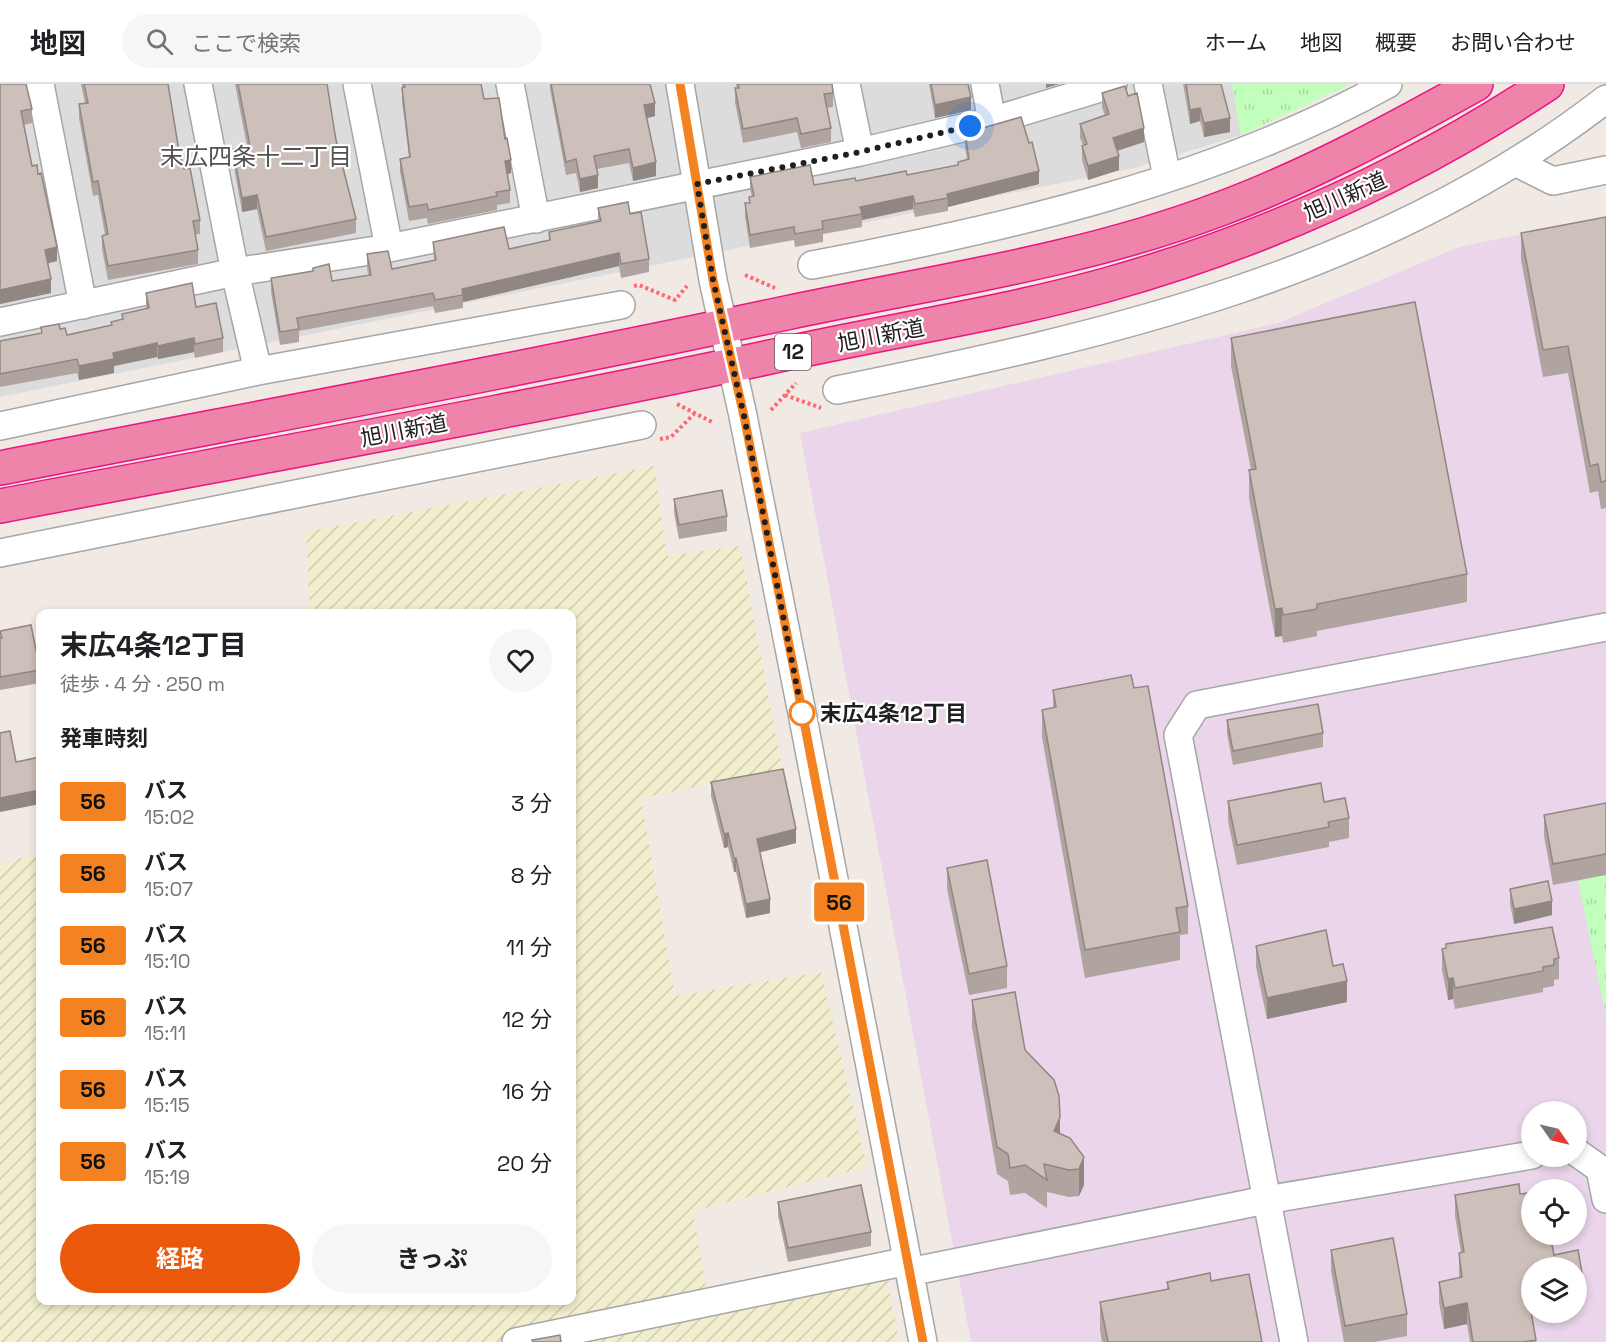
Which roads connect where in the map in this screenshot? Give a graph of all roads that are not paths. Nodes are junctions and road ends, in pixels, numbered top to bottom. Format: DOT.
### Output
graph roads {
  1 [pos="39,84"];
  2 [pos="198,84"];
  3 [pos="357,84"];
  4 [pos="510,84"];
  5 [pos="680,84"];
  6 [pos="846,84"];
  7 [pos="985,84"];
  8 [pos="1113,84"];
  9 [pos="1148,84"];
  10 [pos="1388,84"];
  11 [pos="1476,84"];
  12 [pos="1547,84"];
  13 [pos="1606,99"];
  14 [pos="992,121"];
  15 [pos="860,152"];
  16 [pos="1515,162"];
  17 [pos="1606,170"];
  18 [pos="1167,177"];
  19 [pos="697,184"];
  20 [pos="536,219"];
  21 [pos="389,248"];
  22 [pos="900,249"];
  23 [pos="812,265"];
  24 [pos="235,272"];
  25 [pos="1105,285"];
  26 [pos="906,288"];
  27 [pos="83,305"];
  28 [pos="621,305"];
  29 [pos="0,322"];
  30 [pos="502,327"];
  31 [pos="1115,327"];
  32 [pos="724,328"];
  33 [pos="733,366"];
  34 [pos="508,369"];
  35 [pos="258,371"];
  36 [pos="837,390"];
  37 [pos="541,404"];
  38 [pos="642,425"];
  39 [pos="0,426"];
  40 [pos="548,443"];
  41 [pos="0,468"];
  42 [pos="0,506"];
  43 [pos="0,553"];
  44 [pos="1606,627"];
  45 [pos="1521,1157"];
  46 [pos="1587,1159"];
  47 [pos="1266,1200"];
  48 [pos="1606,1200"];
  49 [pos="908,1267"];
  50 [pos="516,1342"];
  51 [pos="923,1342"];
  52 [pos="1294,1342"];
  1 -- 27 [label="street"];
  2 -- 24 [label="street"];
  3 -- 21 [label="street"];
  4 -- 20 [label="street"];
  5 -- 19 [label="street"];
  6 -- 15 [label="street"];
  7 -- 14 [label="street"];
  8 -- 14 [label="street"];
  9 -- 18 [label="street"];
  10 -- 18 [label="street"];
  11 -- 26 [label="highway, 旭川新道 / 12"];
  12 -- 25 [label="highway, 旭川新道 / 12"];
  13 -- 16 [label="street"];
  14 -- 15 [label="street"];
  15 -- 19 [label="street"];
  16 -- 17 [label="street"];
  16 -- 31 [label="street"];
  18 -- 22 [label="street"];
  19 -- 20 [label="street"];
  19 -- 32 [label="street"];
  20 -- 21 [label="street"];
  21 -- 24 [label="street"];
  22 -- 23 [label="street"];
  22 -- 26 [label="street"];
  24 -- 27 [label="street"];
  24 -- 35 [label="street"];
  25 -- 31 [label="street"];
  25 -- 33 [label="highway, 旭川新道 / 12"];
  26 -- 32 [label="highway, 旭川新道 / 12"];
  27 -- 29 [label="street"];
  28 -- 30 [label="street"];
  30 -- 34 [label="street"];
  30 -- 35 [label="street"];
  31 -- 36 [label="street"];
  32 -- 33 [label="street"];
  32 -- 34 [label="highway, 旭川新道 / 12"];
  33 -- 37 [label="highway, 旭川新道 / 12"];
  33 -- 49 [label="street"];
  34 -- 41 [label="highway, 旭川新道 / 12"];
  35 -- 39 [label="street"];
  37 -- 40 [label="street"];
  37 -- 42 [label="highway, 旭川新道 / 12"];
  38 -- 40 [label="street"];
  40 -- 43 [label="street"];
  44 -- 47 [label="street"];
  45 -- 47 [label="street"];
  46 -- 48 [label="street"];
  47 -- 49 [label="street"];
  47 -- 52 [label="street"];
  49 -- 50 [label="street"];
  49 -- 51 [label="street"];
}
